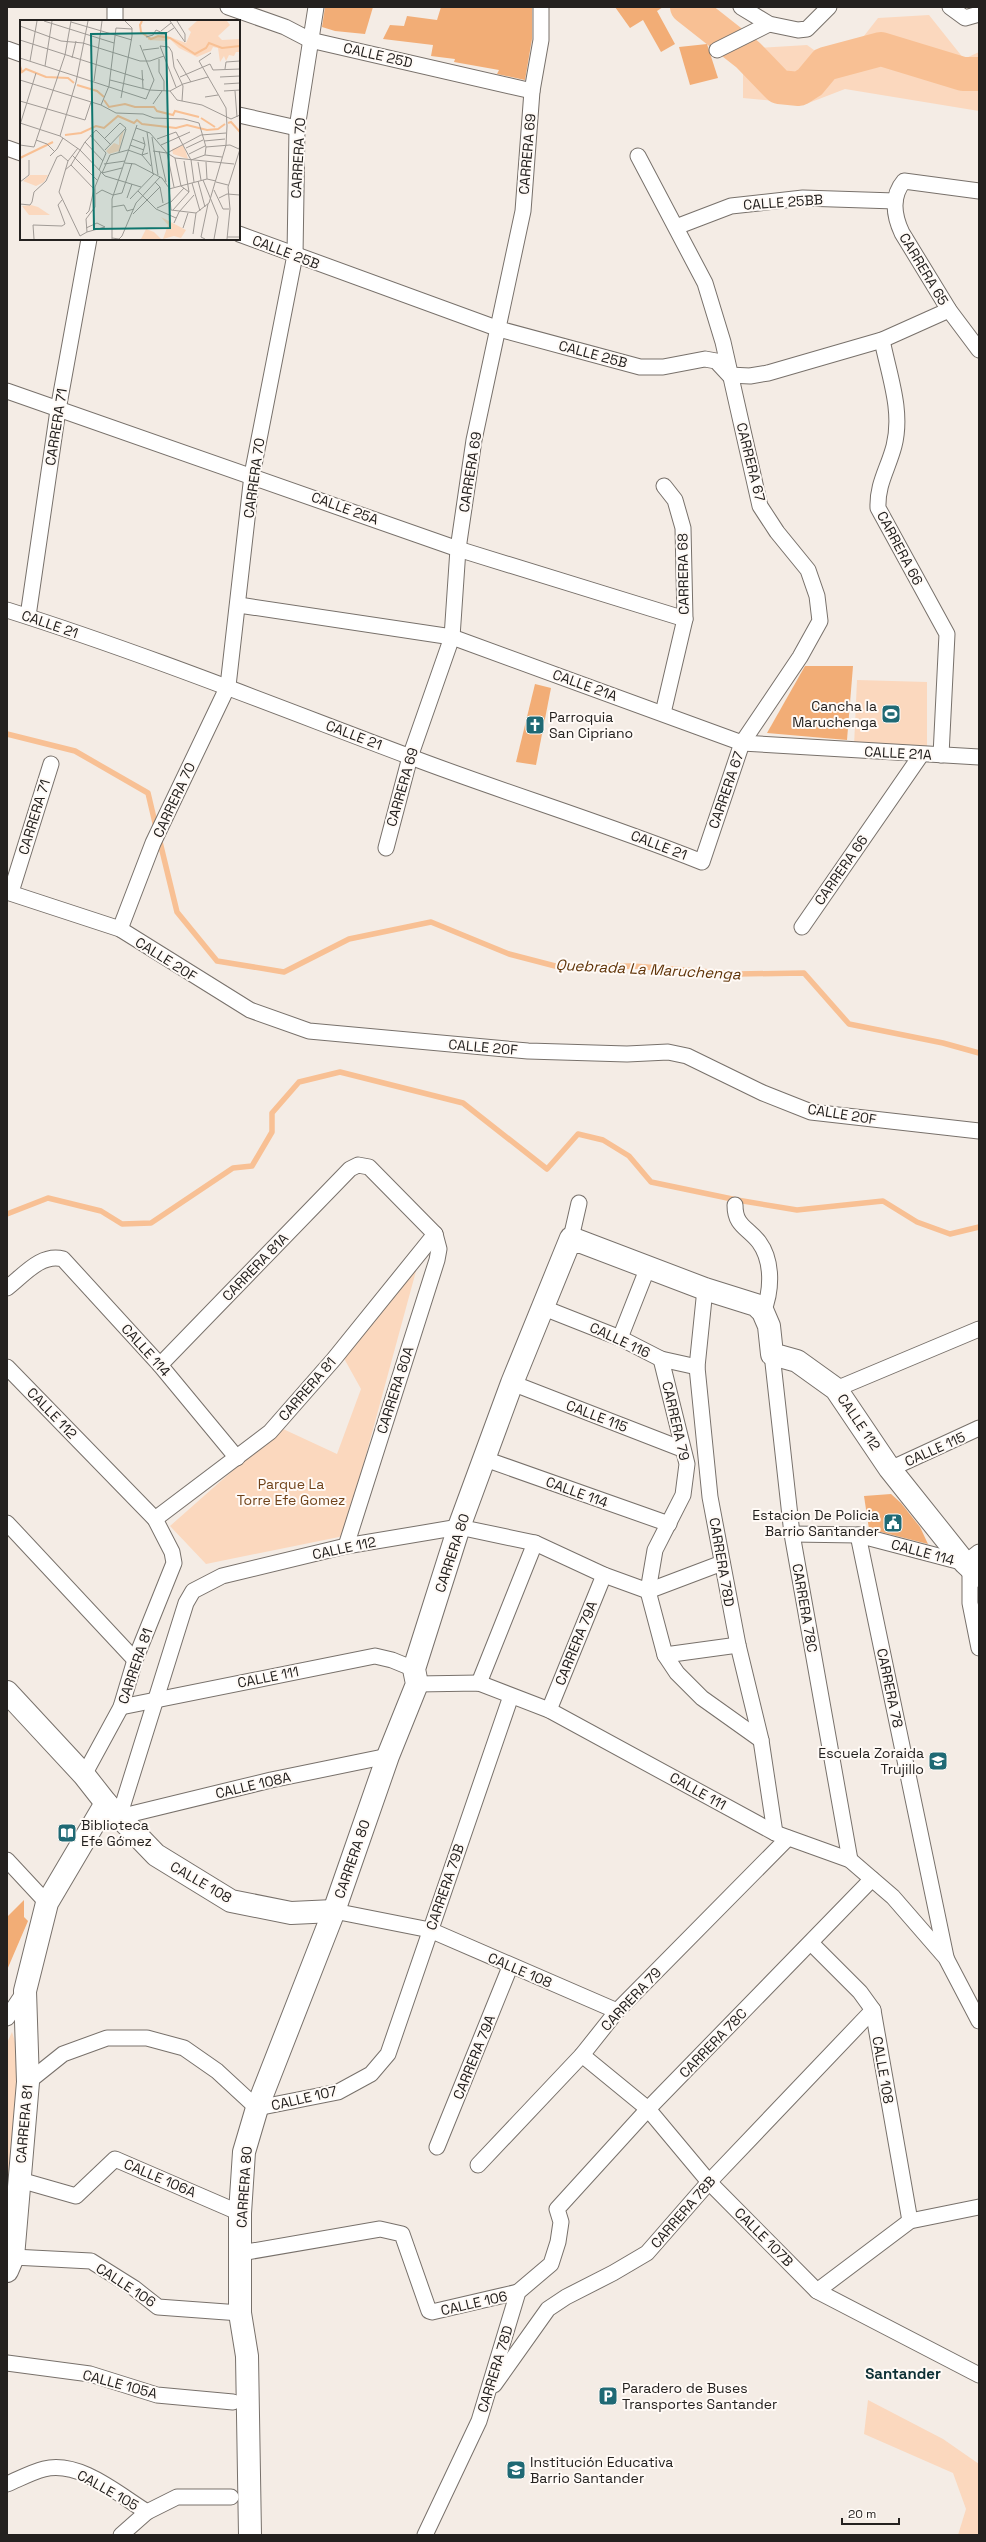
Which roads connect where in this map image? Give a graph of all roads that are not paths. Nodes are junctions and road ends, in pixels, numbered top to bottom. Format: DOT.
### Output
graph roads {
  1 [pos="115,7"];
  2 [pos="228,7"];
  3 [pos="316,7"];
  4 [pos="541,7"];
  5 [pos="742,7"];
  6 [pos="829,7"];
  7 [pos="950,7"];
  8 [pos="979,14"];
  9 [pos="115,20"];
  10 [pos="769,24"];
  11 [pos="310,40"];
  12 [pos="722,47"];
  13 [pos="7,49"];
  14 [pos="20,54"];
  15 [pos="532,91"];
  16 [pos="240,115"];
  17 [pos="297,128"];
  18 [pos="7,148"];
  19 [pos="20,153"];
  20 [pos="638,156"];
  21 [pos="979,190"];
  22 [pos="895,201"];
  23 [pos="676,227"];
  24 [pos="240,234"];
  25 [pos="89,240"];
  26 [pos="295,256"];
  27 [pos="949,310"];
  28 [pos="499,329"];
  29 [pos="882,340"];
  30 [pos="979,350"];
  31 [pos="729,375"];
  32 [pos="7,391"];
  33 [pos="58,410"];
  34 [pos="252,475"];
  35 [pos="664,486"];
  36 [pos="458,549"];
  37 [pos="239,605"];
  38 [pos="7,610"];
  39 [pos="28,616"];
  40 [pos="685,619"];
  41 [pos="452,638"];
  42 [pos="228,686"];
  43 [pos="663,713"];
  44 [pos="742,743"];
  45 [pos="921,755"];
  46 [pos="941,755"];
  47 [pos="410,757"];
  48 [pos="979,757"];
  49 [pos="50,764"];
  50 [pos="386,848"];
  51 [pos="702,862"];
  52 [pos="9,892"];
  53 [pos="802,926"];
  54 [pos="120,929"];
  55 [pos="979,1131"];
  56 [pos="579,1203"];
  57 [pos="735,1205"];
  58 [pos="435,1234"];
  59 [pos="571,1238"];
  60 [pos="648,1267"];
  61 [pos="7,1288"];
  62 [pos="705,1289"];
  63 [pos="544,1308"];
  64 [pos="763,1312"];
  65 [pos="979,1329"];
  66 [pos="620,1338"];
  67 [pos="772,1354"];
  68 [pos="661,1359"];
  69 [pos="160,1365"];
  70 [pos="7,1367"];
  71 [pos="697,1367"];
  72 [pos="512,1383"];
  73 [pos="836,1389"];
  74 [pos="979,1428"];
  75 [pos="682,1450"];
  76 [pos="237,1458"];
  77 [pos="485,1459"];
  78 [pos="890,1469"];
  79 [pos="155,1519"];
  80 [pos="7,1523"];
  81 [pos="669,1524"];
  82 [pos="459,1527"];
  83 [pos="792,1534"];
  84 [pos="858,1535"];
  85 [pos="535,1543"];
  86 [pos="346,1546"];
  87 [pos="172,1552"];
  88 [pos="722,1563"];
  89 [pos="973,1565"];
  90 [pos="604,1575"];
  91 [pos="648,1591"];
  92 [pos="738,1645"];
  93 [pos="979,1648"];
  94 [pos="665,1654"];
  95 [pos="135,1660"];
  96 [pos="416,1676"];
  97 [pos="479,1683"];
  98 [pos="7,1692"];
  99 [pos="511,1696"];
  100 [pos="157,1700"];
  101 [pos="121,1707"];
  102 [pos="548,1710"];
  103 [pos="761,1740"];
  104 [pos="388,1756"];
  105 [pos="84,1775"];
  106 [pos="112,1810"];
  107 [pos="781,1835"];
  108 [pos="7,1860"];
  109 [pos="850,1860"];
  110 [pos="872,1879"];
  111 [pos="47,1903"];
  112 [pos="334,1911"];
  113 [pos="430,1930"];
  114 [pos="811,1943"];
  115 [pos="946,1958"];
  116 [pos="510,1967"];
  117 [pos="25,1991"];
  118 [pos="873,2010"];
  119 [pos="617,2011"];
  120 [pos="7,2018"];
  121 [pos="979,2021"];
  122 [pos="582,2055"];
  123 [pos="371,2074"];
  124 [pos="28,2082"];
  125 [pos="257,2108"];
  126 [pos="648,2109"];
  127 [pos="437,2147"];
  128 [pos="478,2165"];
  129 [pos="20,2180"];
  130 [pos="709,2182"];
  131 [pos="979,2207"];
  132 [pos="240,2213"];
  133 [pos="910,2221"];
  134 [pos="241,2253"];
  135 [pos="9,2260"];
  136 [pos="817,2291"];
  137 [pos="518,2292"];
  138 [pos="240,2313"];
  139 [pos="7,2363"];
  140 [pos="979,2375"];
  141 [pos="485,2397"];
  142 [pos="233,2402"];
  143 [pos="7,2484"];
  144 [pos="231,2497"];
  145 [pos="147,2512"];
  146 [pos="121,2535"];
  147 [pos="250,2535"];
  148 [pos="425,2535"];
  1 -- 9 [label="street"];
  2 -- 11 [label="street, CALLE 25D"];
  3 -- 11 [label="street, CARRERA 70"];
  4 -- 15 [label="street, CARRERA 69"];
  5 -- 10 [label="street"];
  6 -- 10 [label="street"];
  7 -- 8 [label="street"];
  10 -- 12 [label="street"];
  11 -- 15 [label="street, CALLE 25D"];
  11 -- 17 [label="street, CARRERA 70"];
  13 -- 14 [label="street"];
  15 -- 28 [label="street, CARRERA 69"];
  16 -- 17 [label="street"];
  17 -- 26 [label="street, CARRERA 70"];
  18 -- 19 [label="street"];
  20 -- 23 [label="street, CARRERA 67"];
  21 -- 22 [label="street, CARRERA 65"];
  22 -- 23 [label="street, CALLE 25BB"];
  22 -- 27 [label="street, CARRERA 65"];
  23 -- 31 [label="street, CARRERA 67"];
  24 -- 26 [label="street, CALLE 25B"];
  25 -- 33 [label="street, CARRERA 71"];
  26 -- 28 [label="street, CALLE 25B"];
  26 -- 34 [label="street, CARRERA 70"];
  27 -- 29 [label="street"];
  27 -- 30 [label="street, CARRERA 65"];
  28 -- 31 [label="street, CALLE 25B"];
  28 -- 36 [label="street, CARRERA 69"];
  29 -- 31 [label="street"];
  29 -- 46 [label="street, CARRERA 66"];
  31 -- 44 [label="street, CARRERA 67"];
  32 -- 33 [label="street, CALLE 25A"];
  33 -- 34 [label="street, CALLE 25A"];
  33 -- 39 [label="street, CARRERA 71"];
  34 -- 36 [label="street, CALLE 25A"];
  34 -- 37 [label="street, CARRERA 70"];
  35 -- 40 [label="street, CARRERA 68"];
  36 -- 40 [label="street, CALLE 25A"];
  36 -- 41 [label="street, CARRERA 69"];
  37 -- 41 [label="street, CALLE 21A"];
  37 -- 42 [label="street, CARRERA 70"];
  38 -- 39 [label="street, CALLE 21"];
  39 -- 42 [label="street, CALLE 21"];
  40 -- 43 [label="street, CARRERA 68"];
  41 -- 43 [label="street, CALLE 21A"];
  41 -- 47 [label="street, CARRERA 69"];
  42 -- 47 [label="street, CALLE 21"];
  42 -- 54 [label="street, CARRERA 70"];
  43 -- 44 [label="street, CALLE 21A"];
  44 -- 45 [label="street, CALLE 21A"];
  44 -- 51 [label="street, CARRERA 67"];
  45 -- 46 [label="street, CALLE 21A"];
  45 -- 53 [label="street, CARRERA 66"];
  46 -- 48 [label="street, CALLE 21A"];
  47 -- 50 [label="street, CARRERA 69"];
  47 -- 51 [label="street, CALLE 21"];
  49 -- 52 [label="street, CARRERA 71"];
  52 -- 54 [label="street, CALLE 20F"];
  54 -- 55 [label="street, CALLE 20F"];
  56 -- 59 [label="street, CARRERA 80"];
  57 -- 64 [label="street"];
  58 -- 69 [label="street, CARRERA 81A"];
  58 -- 76 [label="street, CARRERA 81"];
  58 -- 86 [label="street, CARRERA 80A"];
  59 -- 60 [label="street"];
  59 -- 63 [label="street, CARRERA 80"];
  60 -- 62 [label="street"];
  60 -- 66 [label="street"];
  61 -- 69 [label="street, CALLE 114"];
  62 -- 64 [label="street"];
  62 -- 71 [label="street, CARRERA 78D"];
  63 -- 66 [label="street, CALLE 116"];
  63 -- 72 [label="street, CARRERA 80"];
  64 -- 67 [label="street"];
  65 -- 73 [label="street"];
  66 -- 68 [label="street, CALLE 116"];
  67 -- 73 [label="street, CALLE 112"];
  67 -- 83 [label="street, CARRERA 78C"];
  68 -- 71 [label="street, CALLE 116"];
  68 -- 75 [label="street, CARRERA 79"];
  69 -- 76 [label="street, CALLE 114"];
  70 -- 79 [label="street, CALLE 112"];
  71 -- 88 [label="street, CARRERA 78D"];
  72 -- 75 [label="street, CALLE 115"];
  72 -- 77 [label="street, CARRERA 80"];
  73 -- 78 [label="street, CALLE 112"];
  74 -- 78 [label="street, CALLE 115"];
  75 -- 81 [label="street, CARRERA 79"];
  76 -- 79 [label="street, CARRERA 81"];
  77 -- 81 [label="street, CALLE 114"];
  77 -- 82 [label="street, CARRERA 80"];
  78 -- 89 [label="street, CALLE 112"];
  79 -- 87 [label="street, CALLE 112"];
  80 -- 95 [label="street"];
  81 -- 91 [label="street, CARRERA 79"];
  82 -- 85 [label="street, CALLE 112"];
  82 -- 86 [label="street, CALLE 112"];
  82 -- 96 [label="street, CARRERA 80"];
  83 -- 84 [label="street, CALLE 114"];
  83 -- 109 [label="street, CARRERA 78C"];
  84 -- 89 [label="street, CALLE 114"];
  84 -- 115 [label="street, CARRERA 78"];
  85 -- 90 [label="street, CALLE 112"];
  85 -- 97 [label="street"];
  86 -- 100 [label="street, CALLE 112"];
  87 -- 95 [label="street, CARRERA 81"];
  88 -- 91 [label="street"];
  88 -- 92 [label="street, CARRERA 78D"];
  89 -- 93 [label="street"];
  90 -- 91 [label="street, CALLE 112"];
  90 -- 102 [label="street, CARRERA 79A"];
  91 -- 94 [label="street, CARRERA 79"];
  92 -- 94 [label="street"];
  92 -- 103 [label="street, CARRERA 78D"];
  94 -- 103 [label="street, CARRERA 79"];
  95 -- 101 [label="street, CARRERA 81"];
  96 -- 97 [label="street, CALLE 111"];
  96 -- 100 [label="street, CALLE 111"];
  96 -- 104 [label="street, CARRERA 80"];
  97 -- 99 [label="street, CALLE 111"];
  98 -- 105 [label="street, CALLE 108"];
  99 -- 102 [label="street, CALLE 111"];
  99 -- 113 [label="street, CARRERA 79B"];
  100 -- 101 [label="street, CALLE 111"];
  100 -- 106 [label="street, CALLE 112"];
  101 -- 105 [label="street, CARRERA 81"];
  102 -- 107 [label="street, CALLE 111"];
  103 -- 107 [label="street, CARRERA 78D"];
  104 -- 106 [label="street, CALLE 108A"];
  104 -- 112 [label="street, CARRERA 80"];
  105 -- 106 [label="street, CALLE 108"];
  106 -- 111 [label="street, CARRERA 81"];
  106 -- 112 [label="street, CALLE 108"];
  107 -- 109 [label="street, CALLE 111"];
  107 -- 119 [label="street, CARRERA 79"];
  108 -- 111 [label="street"];
  109 -- 110 [label="street, CALLE 111"];
  110 -- 114 [label="street, CARRERA 78C"];
  110 -- 115 [label="street, CALLE 111"];
  111 -- 117 [label="street, CARRERA 81"];
  112 -- 113 [label="street, CALLE 108"];
  112 -- 125 [label="street, CARRERA 80"];
  113 -- 116 [label="street, CALLE 108"];
  113 -- 123 [label="street, CARRERA 79B"];
  114 -- 118 [label="street, CALLE 108"];
  114 -- 126 [label="street, CARRERA 78C"];
  115 -- 121 [label="street"];
  116 -- 119 [label="street, CALLE 108"];
  116 -- 127 [label="street, CARRERA 79A"];
  117 -- 120 [label="street, CARRERA 81"];
  117 -- 124 [label="street, CARRERA 81"];
  118 -- 130 [label="street, CARRERA 78B"];
  118 -- 133 [label="street, CALLE 108"];
  119 -- 122 [label="street, CARRERA 79"];
  122 -- 126 [label="street, CALLE 107B"];
  122 -- 128 [label="street, CARRERA 79"];
  123 -- 125 [label="street, CALLE 107"];
  124 -- 125 [label="street"];
  124 -- 129 [label="street, CARRERA 81"];
  125 -- 132 [label="street, CARRERA 80"];
  126 -- 130 [label="street, CALLE 107B"];
  126 -- 137 [label="street, CARRERA 78C"];
  129 -- 132 [label="street, CALLE 106A"];
  129 -- 135 [label="street, CARRERA 81"];
  130 -- 136 [label="street, CALLE 107B"];
  130 -- 141 [label="street, CARRERA 78B"];
  131 -- 133 [label="street"];
  132 -- 134 [label="street, CARRERA 80"];
  133 -- 136 [label="street"];
  134 -- 137 [label="street, CALLE 106"];
  134 -- 138 [label="street, CARRERA 80"];
  135 -- 138 [label="street, CALLE 106"];
  136 -- 140 [label="street, CALLE 107B"];
  137 -- 141 [label="street, CARRERA 78D"];
  138 -- 147 [label="street, CARRERA 80"];
  139 -- 142 [label="street, CALLE 105A"];
  141 -- 148 [label="street, CARRERA 78D"];
  143 -- 145 [label="street, CALLE 105"];
  144 -- 145 [label="street, CALLE 105"];
  145 -- 146 [label="street"];
}
